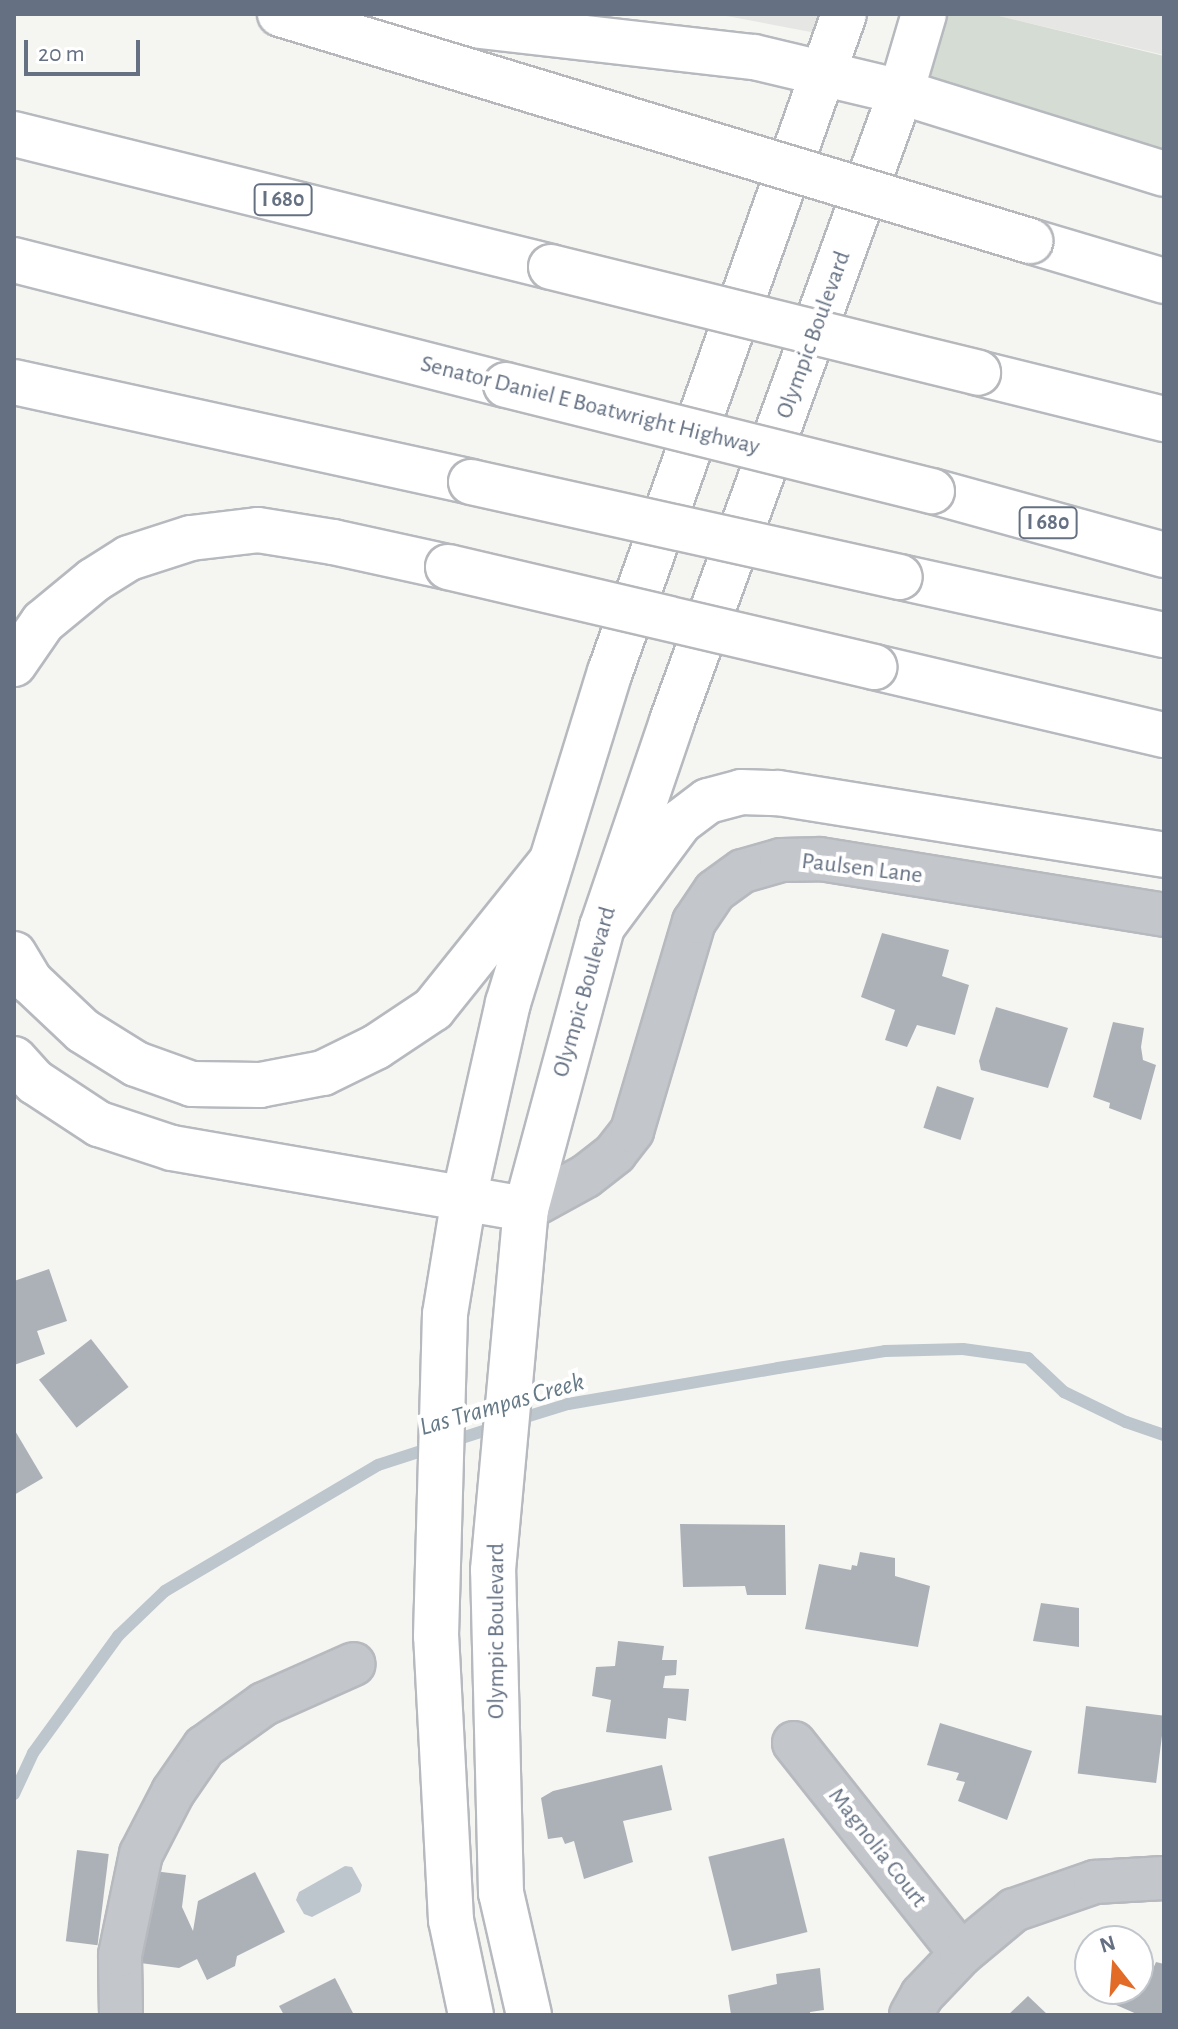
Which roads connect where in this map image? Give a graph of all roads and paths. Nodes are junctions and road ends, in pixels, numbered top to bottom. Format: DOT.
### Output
graph roads {
  1 [pos="280,14"];
  2 [pos="375,14"];
  3 [pos="844,14"];
  4 [pos="924,14"];
  5 [pos="826,74"];
  6 [pos="901,92"];
  7 [pos="14,134"];
  8 [pos="1164,174"];
  9 [pos="14,260"];
  10 [pos="1164,281"];
  11 [pos="14,382"];
  12 [pos="1164,419"];
  13 [pos="1164,555"];
  14 [pos="1164,635"];
  15 [pos="14,664"];
  16 [pos="1164,735"];
  17 [pos="1164,855"];
  18 [pos="550,863"];
  19 [pos="1164,915"];
  20 [pos="602,927"];
  21 [pos="14,954"];
  22 [pos="14,1059"];
  23 [pos="464,1198"];
  24 [pos="526,1209"];
  25 [pos="354,1664"];
  26 [pos="794,1743"];
  27 [pos="1164,1878"];
  28 [pos="961,1954"];
  29 [pos="121,2015"];
  30 [pos="471,2015"];
  31 [pos="529,2015"];
  32 [pos="911,2015"];
  1 -- 10 [label="main road, bridge"];
  2 -- 5 [label="main road"];
  3 -- 5 [label="main road"];
  4 -- 6 [label="main road, Olympic Boulevard"];
  5 -- 6 [label="main road"];
  5 -- 18 [label="main road"];
  6 -- 8 [label="main road"];
  6 -- 20 [label="main road, Olympic Boulevard"];
  7 -- 12 [label="main road, I 680, bridge"];
  9 -- 13 [label="main road, Senator Daniel E Boatwright Highway / I 680, bridge"];
  11 -- 14 [label="main road, bridge"];
  15 -- 16 [label="main road, bridge"];
  17 -- 20 [label="main road"];
  18 -- 21 [label="main road"];
  18 -- 23 [label="main road"];
  19 -- 24 [label="street, Paulsen Lane"];
  20 -- 24 [label="main road, Olympic Boulevard"];
  22 -- 23 [label="main road"];
  23 -- 24 [label="main road"];
  23 -- 30 [label="main road"];
  24 -- 31 [label="main road, Olympic Boulevard"];
  25 -- 29 [label="street"];
  26 -- 28 [label="street, Magnolia Court"];
  27 -- 28 [label="street"];
  28 -- 32 [label="street"];
}
